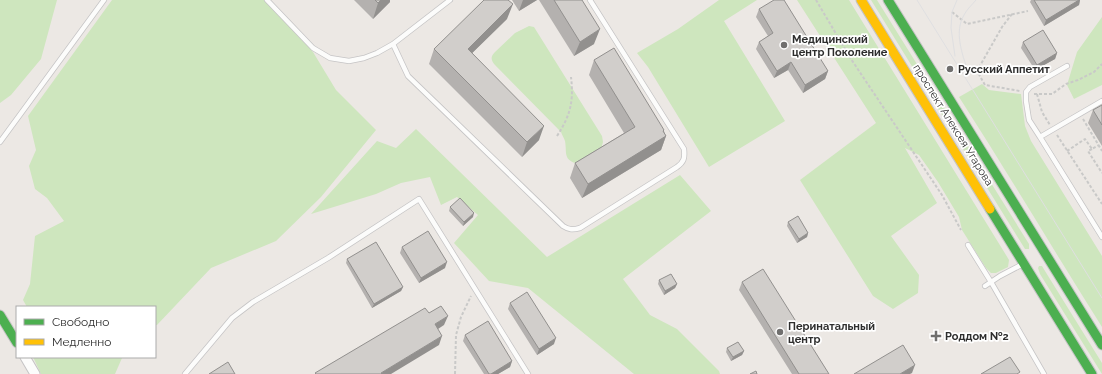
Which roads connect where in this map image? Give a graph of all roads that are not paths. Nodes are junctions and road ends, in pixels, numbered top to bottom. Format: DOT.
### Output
graph roads {
  1 [pos="104,0"];
  2 [pos="267,0"];
  3 [pos="450,0"];
  4 [pos="590,0"];
  5 [pos="862,0"];
  6 [pos="888,0"];
  7 [pos="393,44"];
  8 [pos="1067,66"];
  9 [pos="1102,101"];
  10 [pos="1040,137"];
  11 [pos="0,142"];
  12 [pos="1102,237"];
  13 [pos="968,245"];
  14 [pos="1033,257"];
  15 [pos="991,282"];
  16 [pos="985,286"];
  17 [pos="0,315"];
  18 [pos="16,341"];
  19 [pos="1102,345"];
  20 [pos="26,358"];
  21 [pos="35,374"];
  22 [pos="185,374"];
  23 [pos="528,374"];
  24 [pos="1044,374"];
  25 [pos="1092,374"];
  1 -- 11 [label="lane"];
  2 -- 7 [label="lane"];
  3 -- 7 [label="lane"];
  4 -- 7 [label="lane"];
  5 -- 14 [label="main road, проспект Алексея Угарова"];
  6 -- 14 [label="main road, проспект Алексея Угарова"];
  8 -- 10 [label="lane"];
  9 -- 10 [label="lane"];
  10 -- 12 [label="lane"];
  13 -- 15 [label="lane"];
  14 -- 15 [label="lane"];
  14 -- 19 [label="main road, проспект Алексея Угарова"];
  14 -- 25 [label="main road, проспект Алексея Угарова"];
  15 -- 16 [label="lane"];
  15 -- 24 [label="lane"];
  17 -- 18 [label="main road"];
  20 -- 21 [label="street"];
  22 -- 23 [label="lane"];
}
